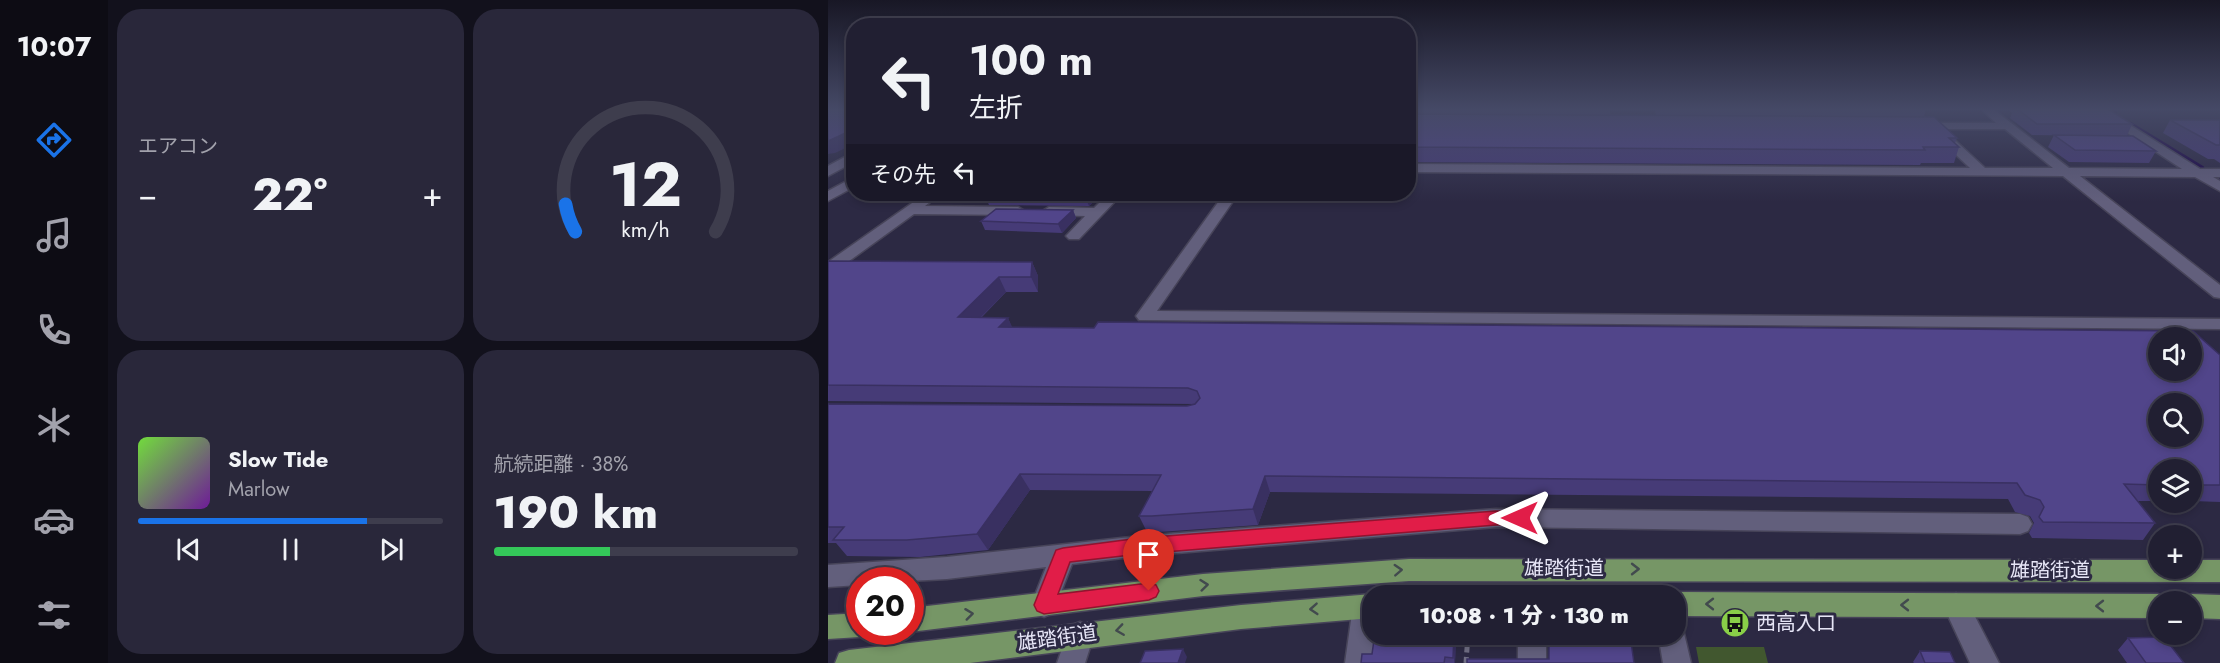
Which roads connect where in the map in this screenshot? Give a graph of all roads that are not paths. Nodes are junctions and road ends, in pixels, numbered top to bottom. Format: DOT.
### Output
graph roads {
  1 [pos="1947,140"];
  2 [pos="2145,140"];
  3 [pos="2026,141"];
  4 [pos="2049,141"];
  5 [pos="2126,142"];
  6 [pos="2148,142"];
  7 [pos="846,161"];
  8 [pos="1416,168"];
  9 [pos="833,169"];
  10 [pos="1982,171"];
  11 [pos="2065,172"];
  12 [pos="2196,172"];
  13 [pos="2220,173"];
  14 [pos="846,187"];
  15 [pos="2220,187"];
  16 [pos="828,197"];
  17 [pos="922,201"];
  18 [pos="1108,201"];
  19 [pos="1226,201"];
  20 [pos="909,210"];
  21 [pos="1098,212"];
  22 [pos="1074,236"];
  23 [pos="828,269"];
  24 [pos="2220,293"];
  25 [pos="2220,324"];
  26 [pos="2020,524"];
  27 [pos="1063,555"];
  28 [pos="2220,571"];
  29 [pos="828,576"];
  30 [pos="1686,604"];
  31 [pos="1044,605"];
  32 [pos="1956,605"];
  33 [pos="2148,606"];
  34 [pos="2202,606"];
  35 [pos="1362,607"];
  36 [pos="2220,607"];
  37 [pos="924,619"];
  38 [pos="846,626"];
  39 [pos="828,627"];
  40 [pos="1080,635"];
  41 [pos="1362,645"];
  42 [pos="1532,645"];
  43 [pos="1674,645"];
  44 [pos="849,663"];
  45 [pos="1071,663"];
  46 [pos="1359,663"];
  47 [pos="1532,663"];
  48 [pos="1677,663"];
  49 [pos="1985,663"];
  1 -- 10 [label="street"];
  2 -- 6 [label="street"];
  3 -- 4 [label="street"];
  3 -- 11 [label="street"];
  5 -- 6 [label="street"];
  6 -- 12 [label="street"];
  7 -- 9 [label="street"];
  8 -- 10 [label="street"];
  10 -- 11 [label="street"];
  11 -- 12 [label="street"];
  11 -- 24 [label="street"];
  12 -- 13 [label="street"];
  12 -- 15 [label="street"];
  14 -- 16 [label="street"];
  17 -- 20 [label="street"];
  18 -- 21 [label="street"];
  19 -- 25 [label="street"];
  20 -- 21 [label="street"];
  20 -- 23 [label="street"];
  21 -- 22 [label="street"];
  26 -- 27 [label="street"];
  27 -- 29 [label="street"];
  27 -- 31 [label="street"];
  31 -- 28 [label="main road, 雄踏街道, one-way"];
  32 -- 30 [label="main road, 雄踏街道, one-way"];
  37 -- 31 [label="main road, 雄踏街道, one-way"];
  33 -- 32 [label="main road, 雄踏街道, one-way"];
  32 -- 49 [label="street"];
  34 -- 36 [label="main road"];
  35 -- 40 [label="main road, 雄踏街道, one-way"];
  38 -- 39 [label="main road"];
  40 -- 44 [label="main road, 雄踏街道"];
  40 -- 45 [label="street"];
  41 -- 46 [label="street"];
  42 -- 47 [label="street"];
  43 -- 48 [label="street"];
}
